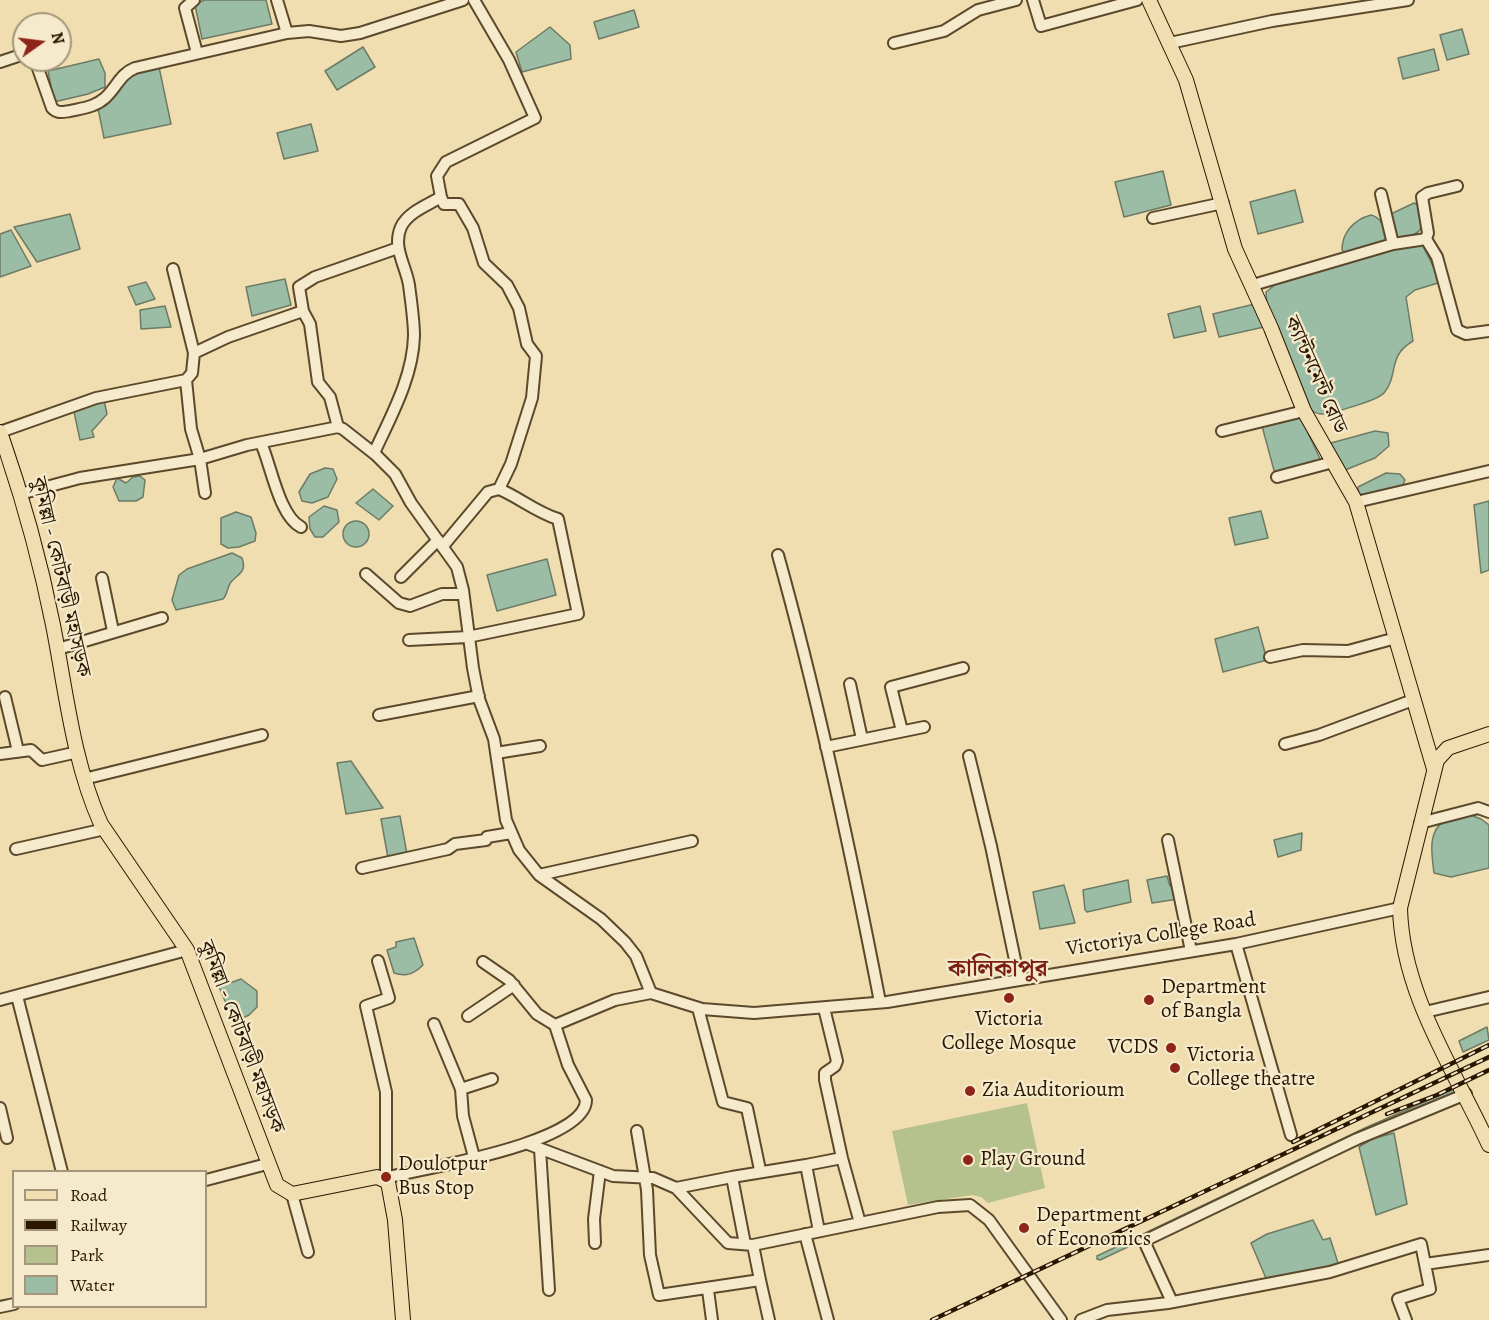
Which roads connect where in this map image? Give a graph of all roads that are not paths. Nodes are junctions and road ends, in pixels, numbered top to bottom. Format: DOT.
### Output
graph roads {
  1 [pos="194,0"];
  2 [pos="277,0"];
  3 [pos="463,0"];
  4 [pos="474,0"];
  5 [pos="1016,0"];
  6 [pos="1033,0"];
  7 [pos="1137,0"];
  8 [pos="1149,0"];
  9 [pos="1408,0"];
  10 [pos="287,33"];
  11 [pos="894,43"];
  12 [pos="1170,43"];
  13 [pos="197,54"];
  14 [pos="39,72"];
  15 [pos="1457,186"];
  16 [pos="1381,194"];
  17 [pos="441,197"];
  18 [pos="1223,203"];
  19 [pos="1153,218"];
  20 [pos="1426,239"];
  21 [pos="1393,244"];
  22 [pos="398,248"];
  23 [pos="173,269"];
  24 [pos="1253,285"];
  25 [pos="303,311"];
  26 [pos="1489,331"];
  27 [pos="194,353"];
  28 [pos="186,380"];
  29 [pos="1304,411"];
  30 [pos="338,427"];
  31 [pos="1222,431"];
  32 [pos="0,432"];
  33 [pos="261,443"];
  34 [pos="374,453"];
  35 [pos="200,459"];
  36 [pos="1333,462"];
  37 [pos="1489,471"];
  38 [pos="1277,477"];
  39 [pos="499,489"];
  40 [pos="206,493"];
  41 [pos="20,494"];
  42 [pos="1356,502"];
  43 [pos="301,527"];
  44 [pos="440,543"];
  45 [pos="778,555"];
  46 [pos="366,574"];
  47 [pos="401,577"];
  48 [pos="102,578"];
  49 [pos="463,594"];
  50 [pos="162,618"];
  51 [pos="113,631"];
  52 [pos="468,637"];
  53 [pos="1396,638"];
  54 [pos="409,640"];
  55 [pos="58,649"];
  56 [pos="1270,657"];
  57 [pos="963,668"];
  58 [pos="850,684"];
  59 [pos="479,696"];
  60 [pos="5,697"];
  61 [pos="1413,700"];
  62 [pos="379,715"];
  63 [pos="924,726"];
  64 [pos="902,731"];
  65 [pos="1489,734"];
  66 [pos="262,735"];
  67 [pos="862,739"];
  68 [pos="1285,744"];
  69 [pos="540,746"];
  70 [pos="826,747"];
  71 [pos="18,751"];
  72 [pos="78,752"];
  73 [pos="496,753"];
  74 [pos="0,754"];
  75 [pos="969,756"];
  76 [pos="1434,769"];
  77 [pos="84,779"];
  78 [pos="1487,809"];
  79 [pos="1419,823"];
  80 [pos="105,830"];
  81 [pos="511,833"];
  82 [pos="1168,840"];
  83 [pos="692,841"];
  84 [pos="16,849"];
  85 [pos="362,868"];
  86 [pos="539,875"];
  87 [pos="1400,908"];
  88 [pos="1236,944"];
  89 [pos="187,950"];
  90 [pos="1191,951"];
  91 [pos="378,961"];
  92 [pos="483,962"];
  93 [pos="1019,979"];
  94 [pos="514,985"];
  95 [pos="651,993"];
  96 [pos="18,996"];
  97 [pos="1489,997"];
  98 [pos="0,1000"];
  99 [pos="880,1002"];
  100 [pos="698,1008"];
  101 [pos="824,1008"];
  102 [pos="1425,1012"];
  103 [pos="468,1016"];
  104 [pos="434,1024"];
  105 [pos="555,1025"];
  106 [pos="492,1079"];
  107 [pos="461,1089"];
  108 [pos="1466,1094"];
  109 [pos="0,1108"];
  110 [pos="637,1131"];
  111 [pos="1290,1135"];
  112 [pos="7,1138"];
  113 [pos="528,1144"];
  114 [pos="1489,1145"];
  115 [pos="540,1149"];
  116 [pos="474,1157"];
  117 [pos="842,1158"];
  118 [pos="267,1164"];
  119 [pos="806,1165"];
  120 [pos="62,1170"];
  121 [pos="760,1170"];
  122 [pos="600,1171"];
  123 [pos="732,1176"];
  124 [pos="643,1177"];
  125 [pos="207,1180"];
  126 [pos="386,1180"];
  127 [pos="676,1188"];
  128 [pos="292,1194"];
  129 [pos="860,1223"];
  130 [pos="819,1231"];
  131 [pos="805,1234"];
  132 [pos="595,1243"];
  133 [pos="749,1245"];
  134 [pos="308,1252"];
  135 [pos="1489,1255"];
  136 [pos="1425,1264"];
  137 [pos="760,1280"];
  138 [pos="549,1290"];
  139 [pos="708,1290"];
  140 [pos="1172,1302"];
  141 [pos="404,1320"];
  142 [pos="712,1320"];
  143 [pos="769,1320"];
  144 [pos="828,1320"];
  145 [pos="1061,1320"];
  146 [pos="1081,1320"];
  147 [pos="1407,1320"];
  1 -- 13 [label="street"];
  2 -- 10 [label="street"];
  3 -- 10 [label="street"];
  4 -- 17 [label="street"];
  5 -- 11 [label="street"];
  6 -- 7 [label="street"];
  8 -- 12 [label="main road, ক্যান্টনমেন্ট রোড"];
  9 -- 12 [label="street"];
  10 -- 13 [label="street"];
  12 -- 18 [label="main road, ক্যান্টনমেন্ট রোড"];
  13 -- 14 [label="street"];
  15 -- 20 [label="street"];
  16 -- 21 [label="street"];
  17 -- 22 [label="street"];
  17 -- 39 [label="street"];
  18 -- 19 [label="street"];
  18 -- 24 [label="main road, ক্যান্টনমেন্ট রোড"];
  20 -- 21 [label="street"];
  20 -- 26 [label="street"];
  21 -- 24 [label="street"];
  22 -- 25 [label="street"];
  22 -- 34 [label="street"];
  23 -- 27 [label="street"];
  24 -- 29 [label="main road, ক্যান্টনমেন্ট রোড"];
  25 -- 27 [label="street"];
  25 -- 30 [label="street"];
  27 -- 28 [label="street"];
  28 -- 32 [label="street"];
  28 -- 35 [label="street"];
  29 -- 31 [label="street"];
  29 -- 36 [label="main road, ক্যান্টনমেন্ট রোড"];
  30 -- 33 [label="street"];
  30 -- 34 [label="street"];
  32 -- 41 [label="main road, কুমিল্লা - কোটবাড়ী মহাসড়ক"];
  33 -- 35 [label="street"];
  33 -- 43 [label="street"];
  34 -- 44 [label="street"];
  35 -- 40 [label="street"];
  35 -- 41 [label="street"];
  36 -- 38 [label="street"];
  36 -- 42 [label="main road, ক্যান্টনমেন্ট রোড"];
  37 -- 42 [label="street"];
  39 -- 44 [label="street"];
  39 -- 52 [label="street"];
  41 -- 55 [label="main road, কুমিল্লা - কোটবাড়ী মহাসড়ক"];
  42 -- 53 [label="main road, ক্যান্টনমেন্ট রোড"];
  44 -- 47 [label="street"];
  44 -- 49 [label="street"];
  45 -- 70 [label="street"];
  46 -- 49 [label="street"];
  48 -- 51 [label="street"];
  49 -- 52 [label="street"];
  50 -- 51 [label="street"];
  51 -- 55 [label="street"];
  52 -- 54 [label="street"];
  52 -- 59 [label="street"];
  53 -- 56 [label="street"];
  53 -- 61 [label="main road, ক্যান্টনমেন্ট রোড"];
  55 -- 72 [label="main road, কুমিল্লা - কোটবাড়ী মহাসড়ক"];
  57 -- 64 [label="street"];
  58 -- 67 [label="street"];
  59 -- 62 [label="street"];
  59 -- 73 [label="street"];
  60 -- 71 [label="street"];
  61 -- 68 [label="street"];
  61 -- 76 [label="main road, ক্যান্টনমেন্ট রোড"];
  63 -- 64 [label="street"];
  64 -- 67 [label="street"];
  65 -- 76 [label="main road"];
  66 -- 77 [label="street"];
  67 -- 70 [label="street"];
  69 -- 73 [label="street"];
  70 -- 99 [label="street"];
  71 -- 72 [label="street"];
  71 -- 74 [label="street"];
  72 -- 77 [label="main road, কুমিল্লা - কোটবাড়ী মহাসড়ক"];
  73 -- 81 [label="street"];
  75 -- 93 [label="street"];
  76 -- 79 [label="main road"];
  77 -- 80 [label="main road, কুমিল্লা - কোটবাড়ী মহাসড়ক"];
  78 -- 79 [label="street"];
  79 -- 87 [label="main road"];
  80 -- 84 [label="street"];
  80 -- 89 [label="main road, কুমিল্লা - কোটবাড়ী মহাসড়ক"];
  81 -- 85 [label="street"];
  81 -- 86 [label="street"];
  82 -- 90 [label="street"];
  83 -- 86 [label="street"];
  86 -- 95 [label="street"];
  87 -- 88 [label="street, Victoriya College Road"];
  87 -- 102 [label="main road"];
  88 -- 90 [label="street, Victoriya College Road"];
  88 -- 111 [label="street"];
  89 -- 96 [label="street"];
  89 -- 118 [label="main road, কুমিল্লা - কোটবাড়ী মহাসড়ক"];
  90 -- 93 [label="street, Victoriya College Road"];
  91 -- 126 [label="street"];
  92 -- 94 [label="street"];
  93 -- 99 [label="street, Victoriya College Road"];
  94 -- 103 [label="street"];
  94 -- 105 [label="street"];
  95 -- 100 [label="street, Victoriya College Road"];
  95 -- 105 [label="street, Victoriya College Road"];
  96 -- 98 [label="street"];
  96 -- 120 [label="street"];
  97 -- 102 [label="street"];
  99 -- 101 [label="street, Victoriya College Road"];
  100 -- 101 [label="street, Victoriya College Road"];
  100 -- 121 [label="street"];
  101 -- 117 [label="street"];
  102 -- 108 [label="main road"];
  104 -- 107 [label="street"];
  105 -- 113 [label="street"];
  106 -- 107 [label="street"];
  107 -- 116 [label="street"];
  108 -- 114 [label="main road"];
  108 -- 140 [label="street"];
  109 -- 112 [label="street"];
  110 -- 124 [label="street"];
  113 -- 115 [label="street"];
  113 -- 116 [label="street"];
  115 -- 122 [label="street"];
  115 -- 138 [label="street"];
  116 -- 126 [label="street"];
  117 -- 119 [label="street"];
  117 -- 129 [label="street"];
  118 -- 125 [label="street"];
  118 -- 128 [label="main road, কুমিল্লা - কোটবাড়ী মহাসড়ক"];
  119 -- 121 [label="street"];
  119 -- 130 [label="street"];
  121 -- 123 [label="street"];
  122 -- 124 [label="street"];
  122 -- 132 [label="street"];
  123 -- 127 [label="street"];
  123 -- 133 [label="street"];
  124 -- 127 [label="street"];
  124 -- 139 [label="street"];
  126 -- 128 [label="main road"];
  126 -- 141 [label="main road"];
  127 -- 133 [label="street"];
  128 -- 134 [label="street"];
  129 -- 130 [label="street"];
  129 -- 145 [label="street"];
  130 -- 131 [label="street"];
  131 -- 133 [label="street"];
  131 -- 144 [label="street"];
  133 -- 137 [label="street"];
  135 -- 136 [label="street"];
  136 -- 140 [label="street"];
  136 -- 147 [label="street"];
  137 -- 139 [label="street"];
  137 -- 143 [label="street"];
  139 -- 142 [label="street"];
  140 -- 146 [label="street"];
}
